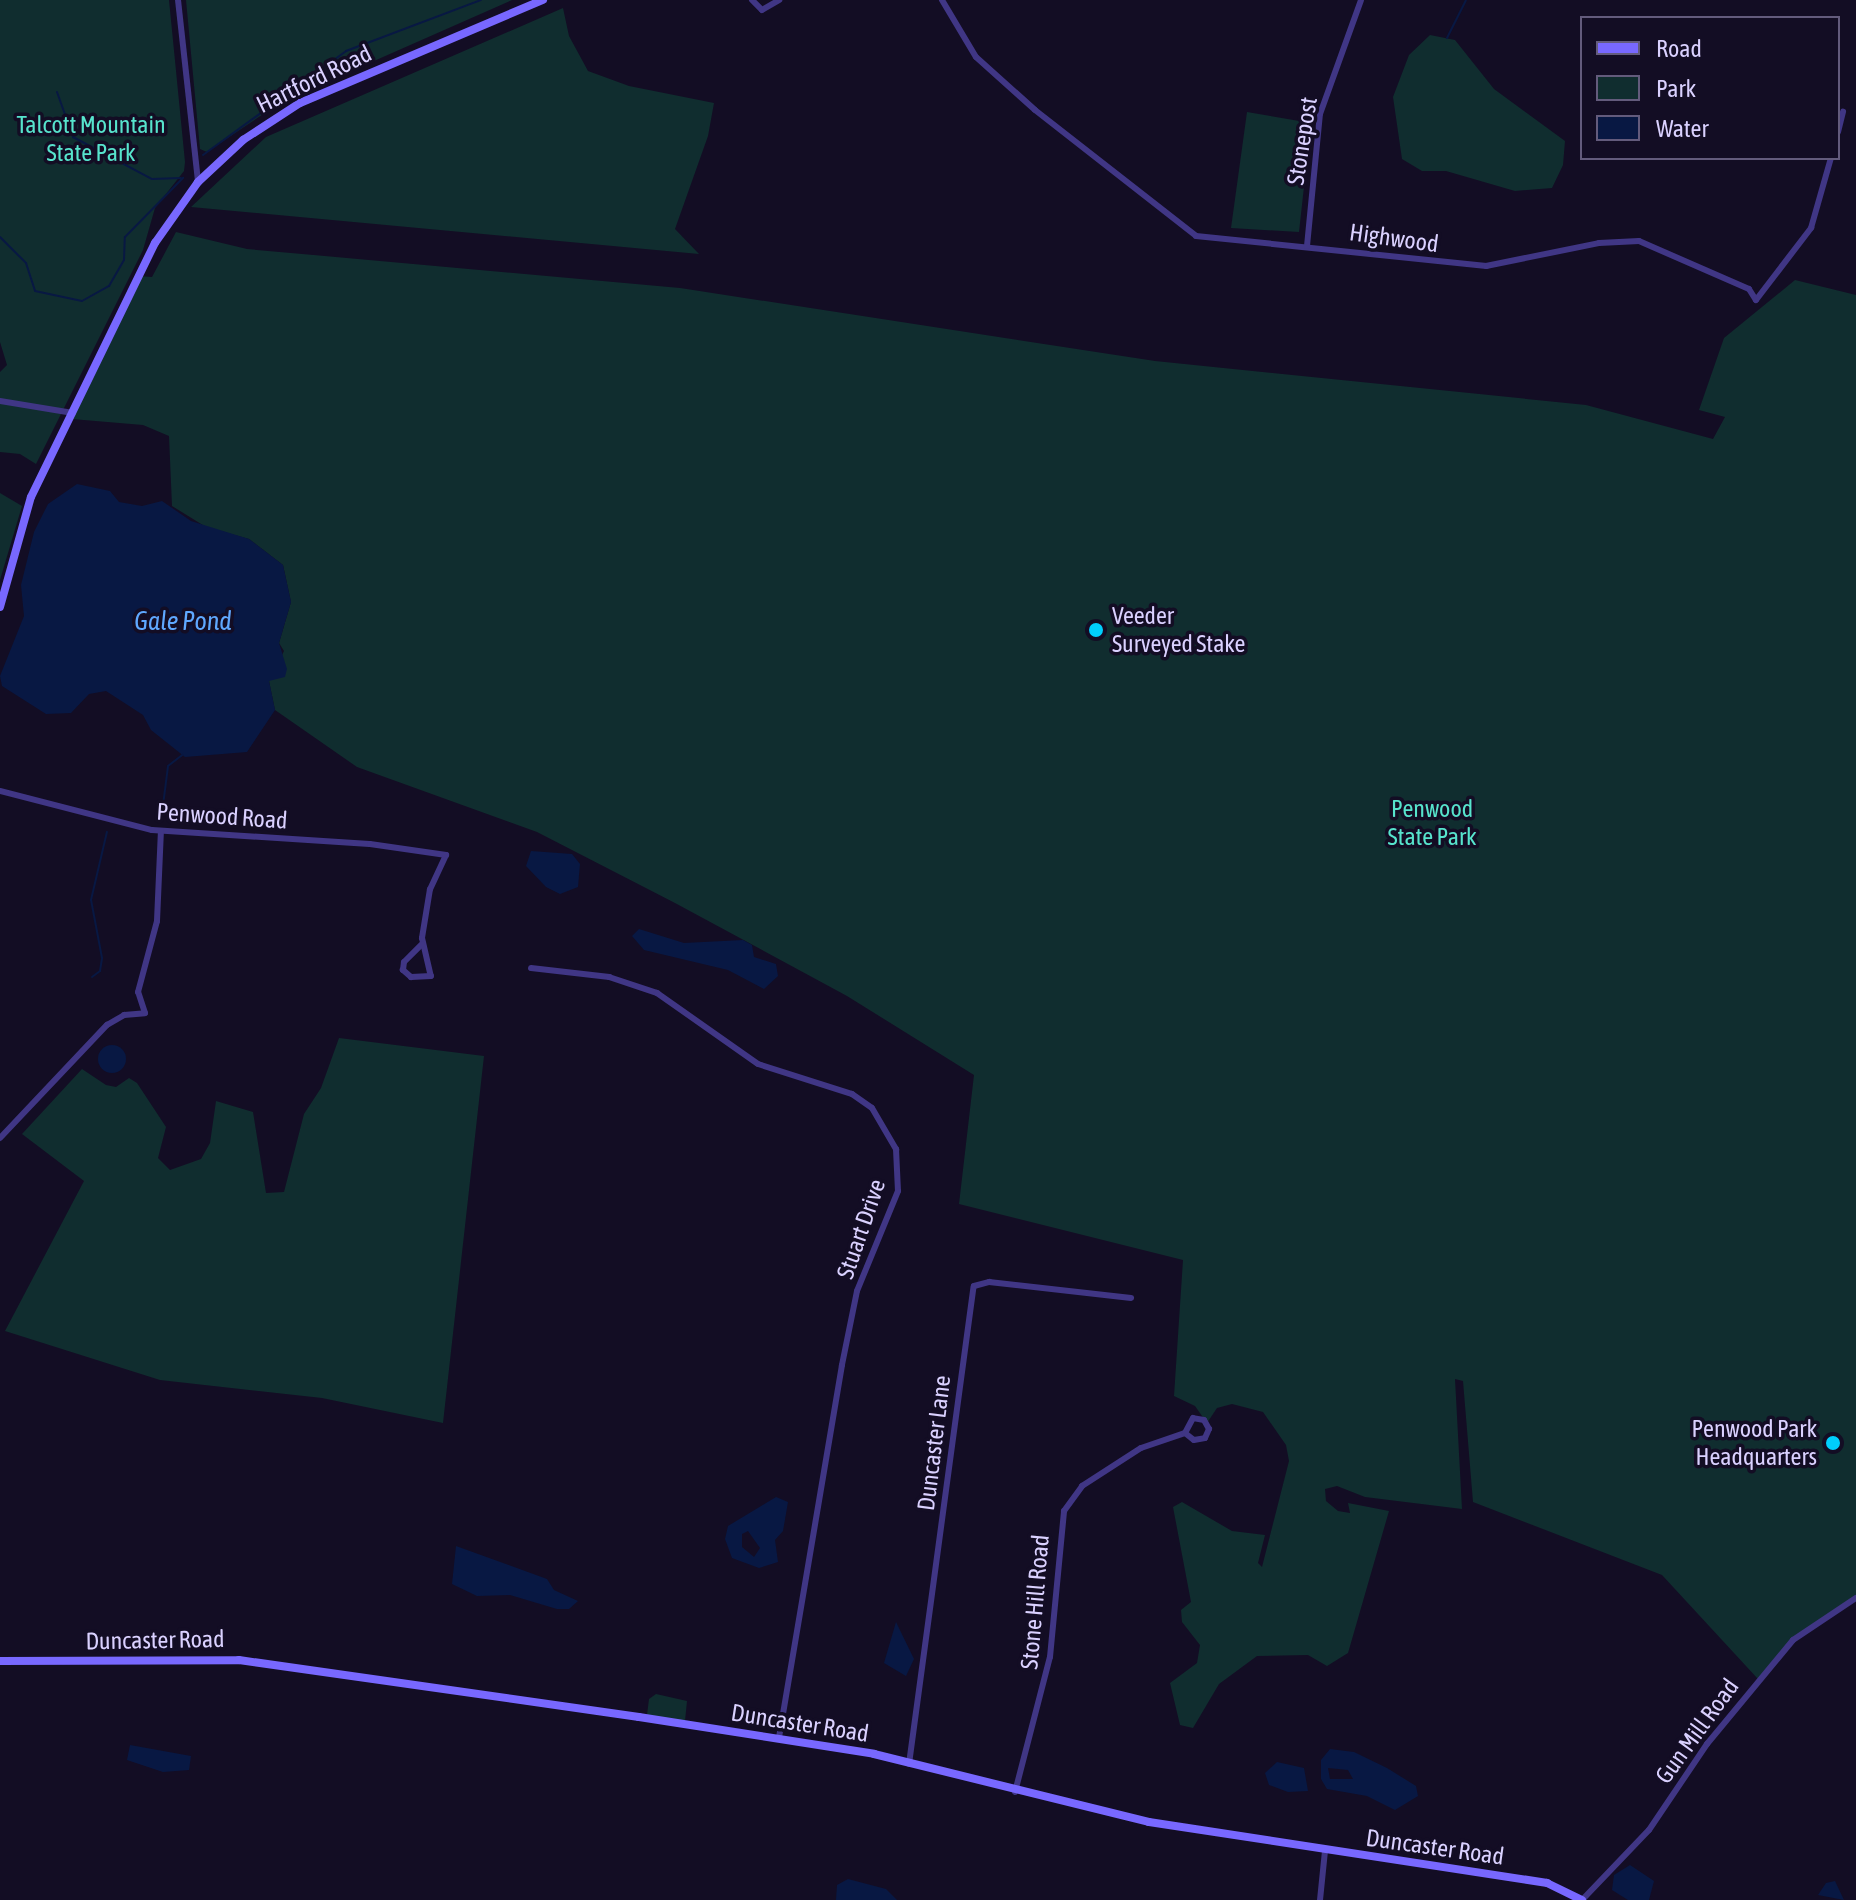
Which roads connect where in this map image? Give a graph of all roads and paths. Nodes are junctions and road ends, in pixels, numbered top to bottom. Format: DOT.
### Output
graph roads {
  1 [pos="178,0"];
  2 [pos="543,0"];
  3 [pos="752,0"];
  4 [pos="779,0"];
  5 [pos="942,0"];
  6 [pos="1361,0"];
  7 [pos="1843,112"];
  8 [pos="1840,124"];
  9 [pos="1830,160"];
  10 [pos="198,182"];
  11 [pos="1307,246"];
  12 [pos="0,401"];
  13 [pos="73,413"];
  14 [pos="0,607"];
  15 [pos="0,791"];
  16 [pos="161,831"];
  17 [pos="422,944"];
  18 [pos="531,968"];
  19 [pos="0,1138"];
  20 [pos="1131,1298"];
  21 [pos="1185,1433"];
  22 [pos="1856,1598"];
  23 [pos="0,1661"];
  24 [pos="779,1739"];
  25 [pos="909,1764"];
  26 [pos="1015,1792"];
  27 [pos="1325,1851"];
  28 [pos="1320,1900"];
  29 [pos="1582,1900"];
  1 -- 10 [label="street"];
  2 -- 10 [label="street, Hartford Road"];
  3 -- 4 [label="street"];
  5 -- 11 [label="street, Highwood"];
  6 -- 11 [label="street, Stonepost"];
  7 -- 8 [label="street"];
  9 -- 11 [label="street, Highwood"];
  10 -- 13 [label="street, Hartford Road"];
  12 -- 13 [label="street"];
  13 -- 14 [label="street, Hartford Road"];
  15 -- 16 [label="street, Penwood Road"];
  16 -- 17 [label="street, Penwood Road"];
  16 -- 19 [label="street"];
  17 -- 17 [label="street"];
  18 -- 24 [label="street, Stuart Drive"];
  20 -- 25 [label="street, Duncaster Lane"];
  21 -- 26 [label="street, Stone Hill Road"];
  22 -- 29 [label="street, Gun Mill Road"];
  23 -- 24 [label="street, Duncaster Road"];
  24 -- 25 [label="street, Duncaster Road"];
  25 -- 26 [label="street, Duncaster Road"];
  26 -- 27 [label="street, Duncaster Road"];
  27 -- 28 [label="street"];
  27 -- 29 [label="street, Duncaster Road"];
}
